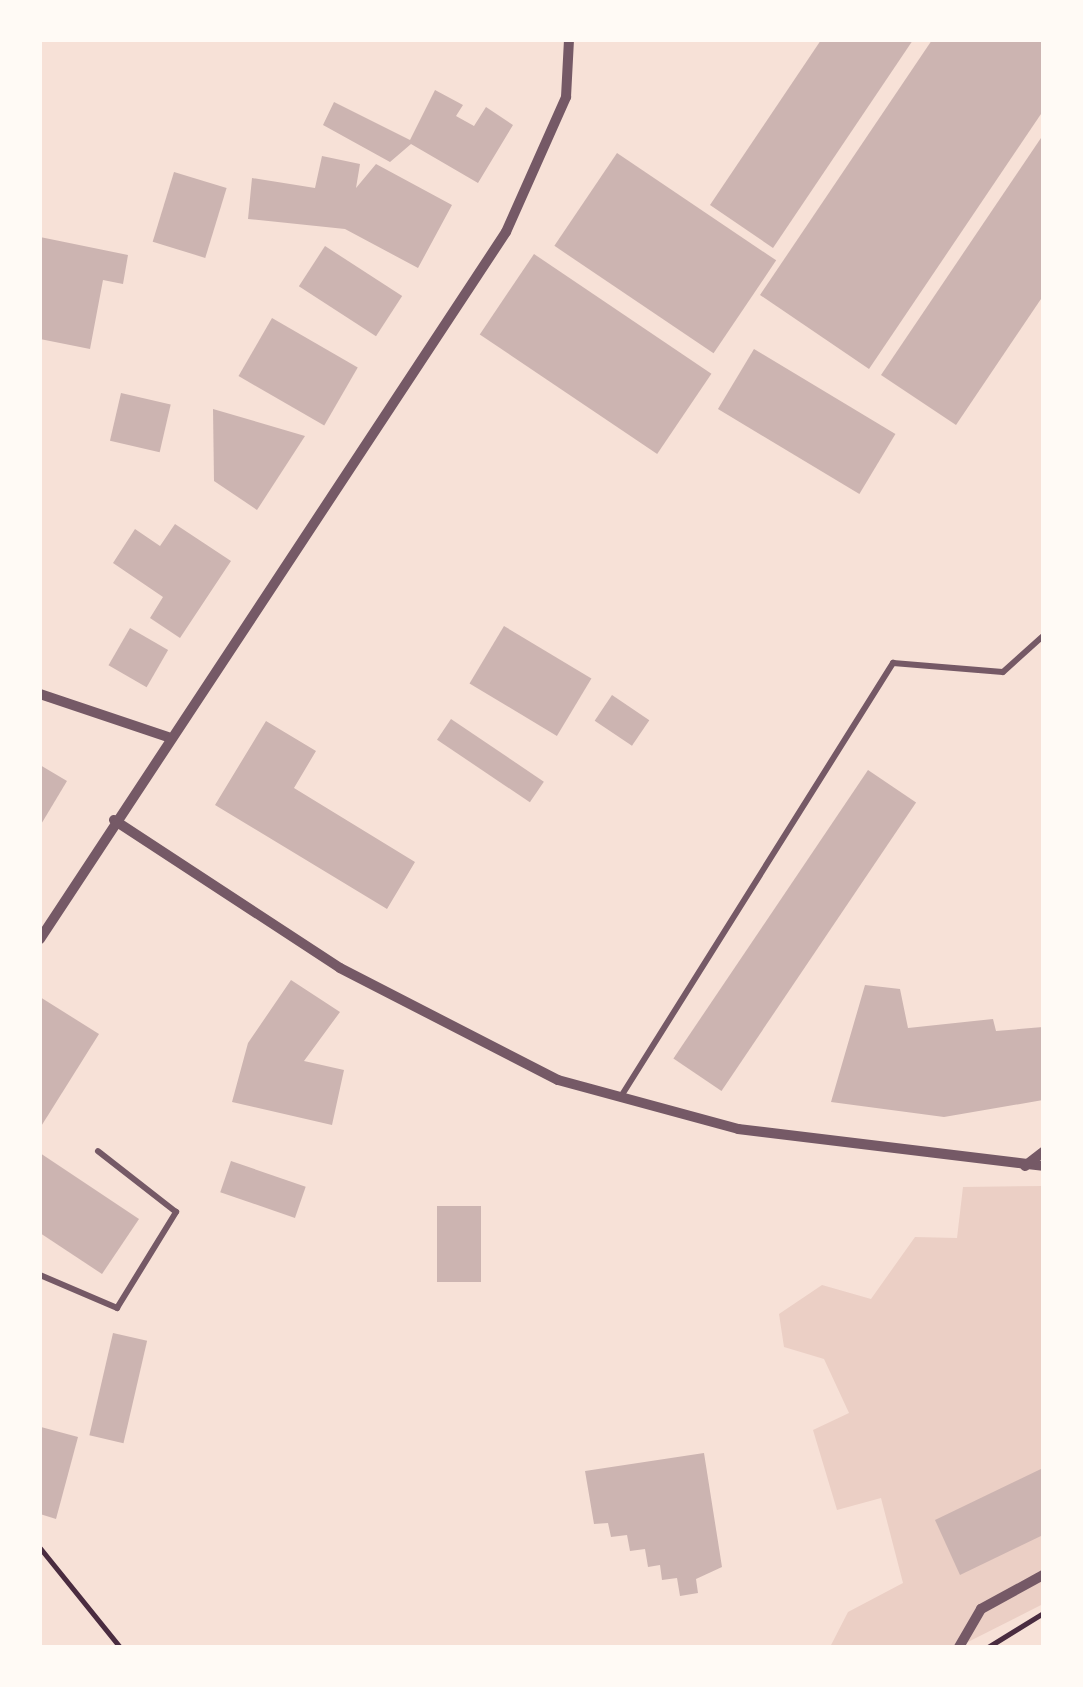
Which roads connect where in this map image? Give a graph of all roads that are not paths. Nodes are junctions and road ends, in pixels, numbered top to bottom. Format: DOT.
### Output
graph roads {
  1 [pos="569,40"];
  2 [pos="1043,636"];
  3 [pos="40,694"];
  4 [pos="168,737"];
  5 [pos="114,820"];
  6 [pos="40,938"];
  7 [pos="620,1099"];
  8 [pos="98,1151"];
  9 [pos="1043,1152"];
  10 [pos="1024,1166"];
  11 [pos="1043,1166"];
  12 [pos="40,1275"];
  13 [pos="1043,1574"];
  14 [pos="959,1647"];
  1 -- 4 [label="street"];
  2 -- 7 [label="lane"];
  3 -- 4 [label="street"];
  4 -- 5 [label="street"];
  5 -- 6 [label="street"];
  5 -- 7 [label="street"];
  7 -- 10 [label="street"];
  8 -- 12 [label="lane"];
  9 -- 10 [label="street"];
  10 -- 11 [label="street"];
  13 -- 14 [label="street"];
}
